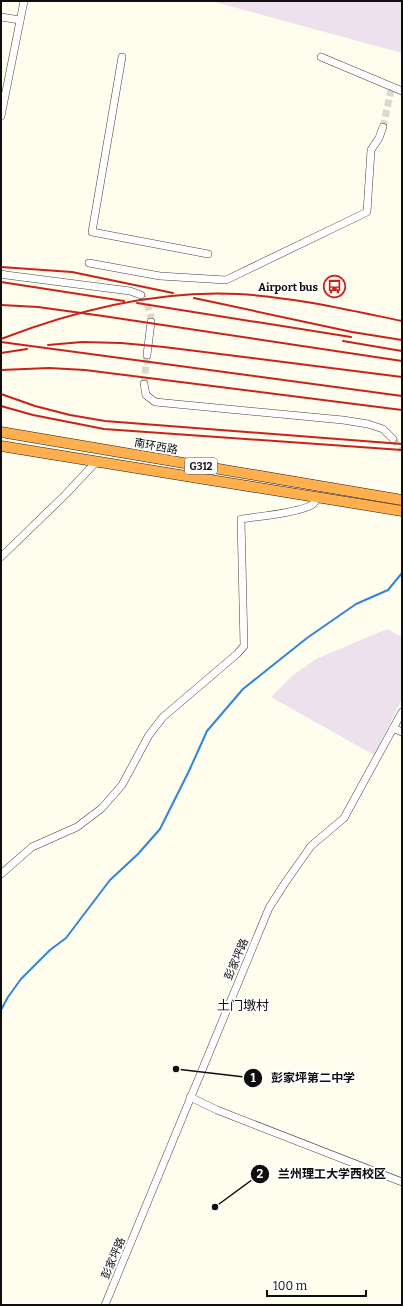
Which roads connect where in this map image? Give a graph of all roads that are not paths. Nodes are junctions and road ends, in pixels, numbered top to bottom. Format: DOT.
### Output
graph roads {
  1 [pos="24,1"];
  2 [pos="1,17"];
  3 [pos="20,20"];
  4 [pos="122,57"];
  5 [pos="322,57"];
  6 [pos="402,91"];
  7 [pos="1,116"];
  8 [pos="383,127"];
  9 [pos="208,254"];
  10 [pos="89,263"];
  11 [pos="1,274"];
  12 [pos="141,295"];
  13 [pos="151,322"];
  14 [pos="147,355"];
  15 [pos="144,384"];
  16 [pos="1,432"];
  17 [pos="393,439"];
  18 [pos="1,446"];
  19 [pos="97,461"];
  20 [pos="317,497"];
  21 [pos="402,500"];
  22 [pos="402,511"];
  23 [pos="1,557"];
  24 [pos="402,712"];
  25 [pos="393,728"];
  26 [pos="402,732"];
  27 [pos="1,874"];
  28 [pos="190,1098"];
  29 [pos="402,1182"];
  30 [pos="105,1305"];
  1 -- 3 [label="street"];
  2 -- 3 [label="street"];
  3 -- 7 [label="street"];
  4 -- 9 [label="street"];
  5 -- 6 [label="street"];
  8 -- 10 [label="street"];
  11 -- 12 [label="street"];
  13 -- 14 [label="street"];
  15 -- 17 [label="street"];
  16 -- 21 [label="highway, 南环西路 / G312"];
  18 -- 19 [label="highway, G312"];
  19 -- 20 [label="highway, G312"];
  19 -- 23 [label="street"];
  20 -- 22 [label="highway, G312"];
  20 -- 27 [label="street"];
  24 -- 25 [label="street, 彭家坪路"];
  25 -- 26 [label="street"];
  25 -- 28 [label="street, 彭家坪路"];
  28 -- 29 [label="street"];
  28 -- 30 [label="street, 彭家坪路"];
}
